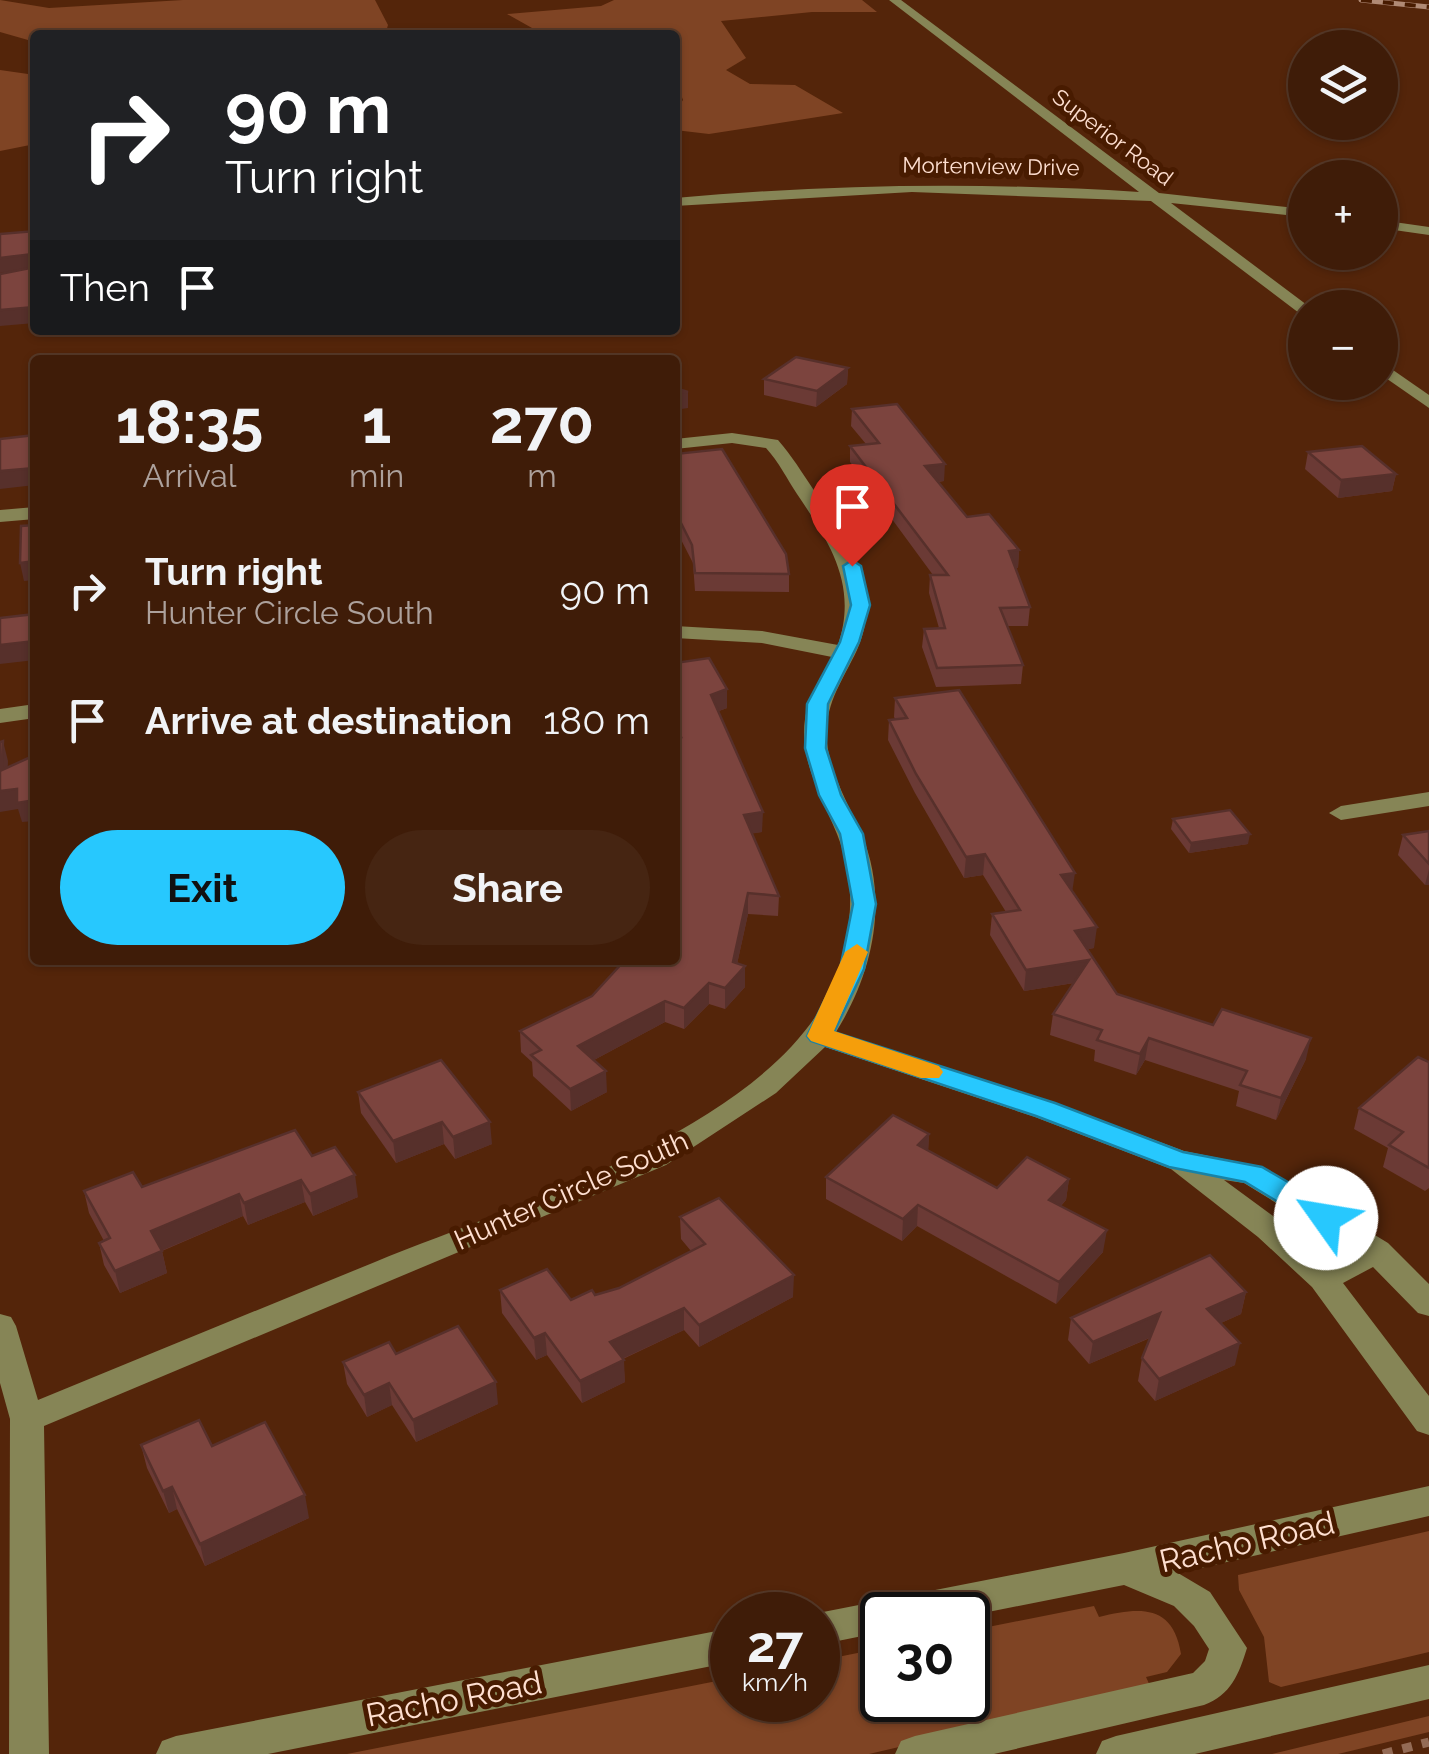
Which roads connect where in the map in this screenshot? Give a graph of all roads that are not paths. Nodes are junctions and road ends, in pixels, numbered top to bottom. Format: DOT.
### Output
graph roads {
  1 [pos="894,0"];
  2 [pos="1153,195"];
  3 [pos="680,202"];
  4 [pos="1288,211"];
  5 [pos="1398,227"];
  6 [pos="1429,231"];
  7 [pos="1288,297"];
  8 [pos="1398,380"];
  9 [pos="1429,403"];
  10 [pos="680,444"];
  11 [pos="30,513"];
  12 [pos="0,516"];
  13 [pos="680,632"];
  14 [pos="845,653"];
  15 [pos="30,712"];
  16 [pos="0,716"];
  17 [pos="1429,798"];
  18 [pos="1341,812"];
  19 [pos="820,1036"];
  20 [pos="1179,1160"];
  21 [pos="1377,1251"];
  22 [pos="1323,1279"];
  23 [pos="1429,1304"];
  24 [pos="0,1326"];
  25 [pos="26,1419"];
  26 [pos="1429,1421"];
  27 [pos="1429,1501"];
  28 [pos="1124,1569"];
  29 [pos="990,1595"];
  30 [pos="710,1649"];
  31 [pos="1429,1682"];
  32 [pos="184,1753"];
  33 [pos="29,1754"];
  34 [pos="915,1754"];
  35 [pos="1116,1754"];
  1 -- 2 [label="street, Superior Road"];
  2 -- 3 [label="street, Mortenview Drive"];
  2 -- 4 [label="street, Mortenview Drive"];
  2 -- 7 [label="street, Superior Road"];
  5 -- 6 [label="street"];
  8 -- 9 [label="street"];
  10 -- 14 [label="street, Hunter Circle South"];
  11 -- 12 [label="street"];
  13 -- 14 [label="street"];
  14 -- 19 [label="street, Hunter Circle South"];
  15 -- 16 [label="street"];
  17 -- 18 [label="street"];
  19 -- 20 [label="street"];
  19 -- 25 [label="street, Hunter Circle South"];
  20 -- 21 [label="street"];
  20 -- 22 [label="street"];
  21 -- 22 [label="street"];
  21 -- 23 [label="street"];
  22 -- 26 [label="street"];
  24 -- 25 [label="street"];
  25 -- 33 [label="street"];
  27 -- 28 [label="street, Racho Road"];
  28 -- 29 [label="street, Racho Road"];
  28 -- 34 [label="street"];
  30 -- 32 [label="street, Racho Road"];
  31 -- 35 [label="street"];
}
